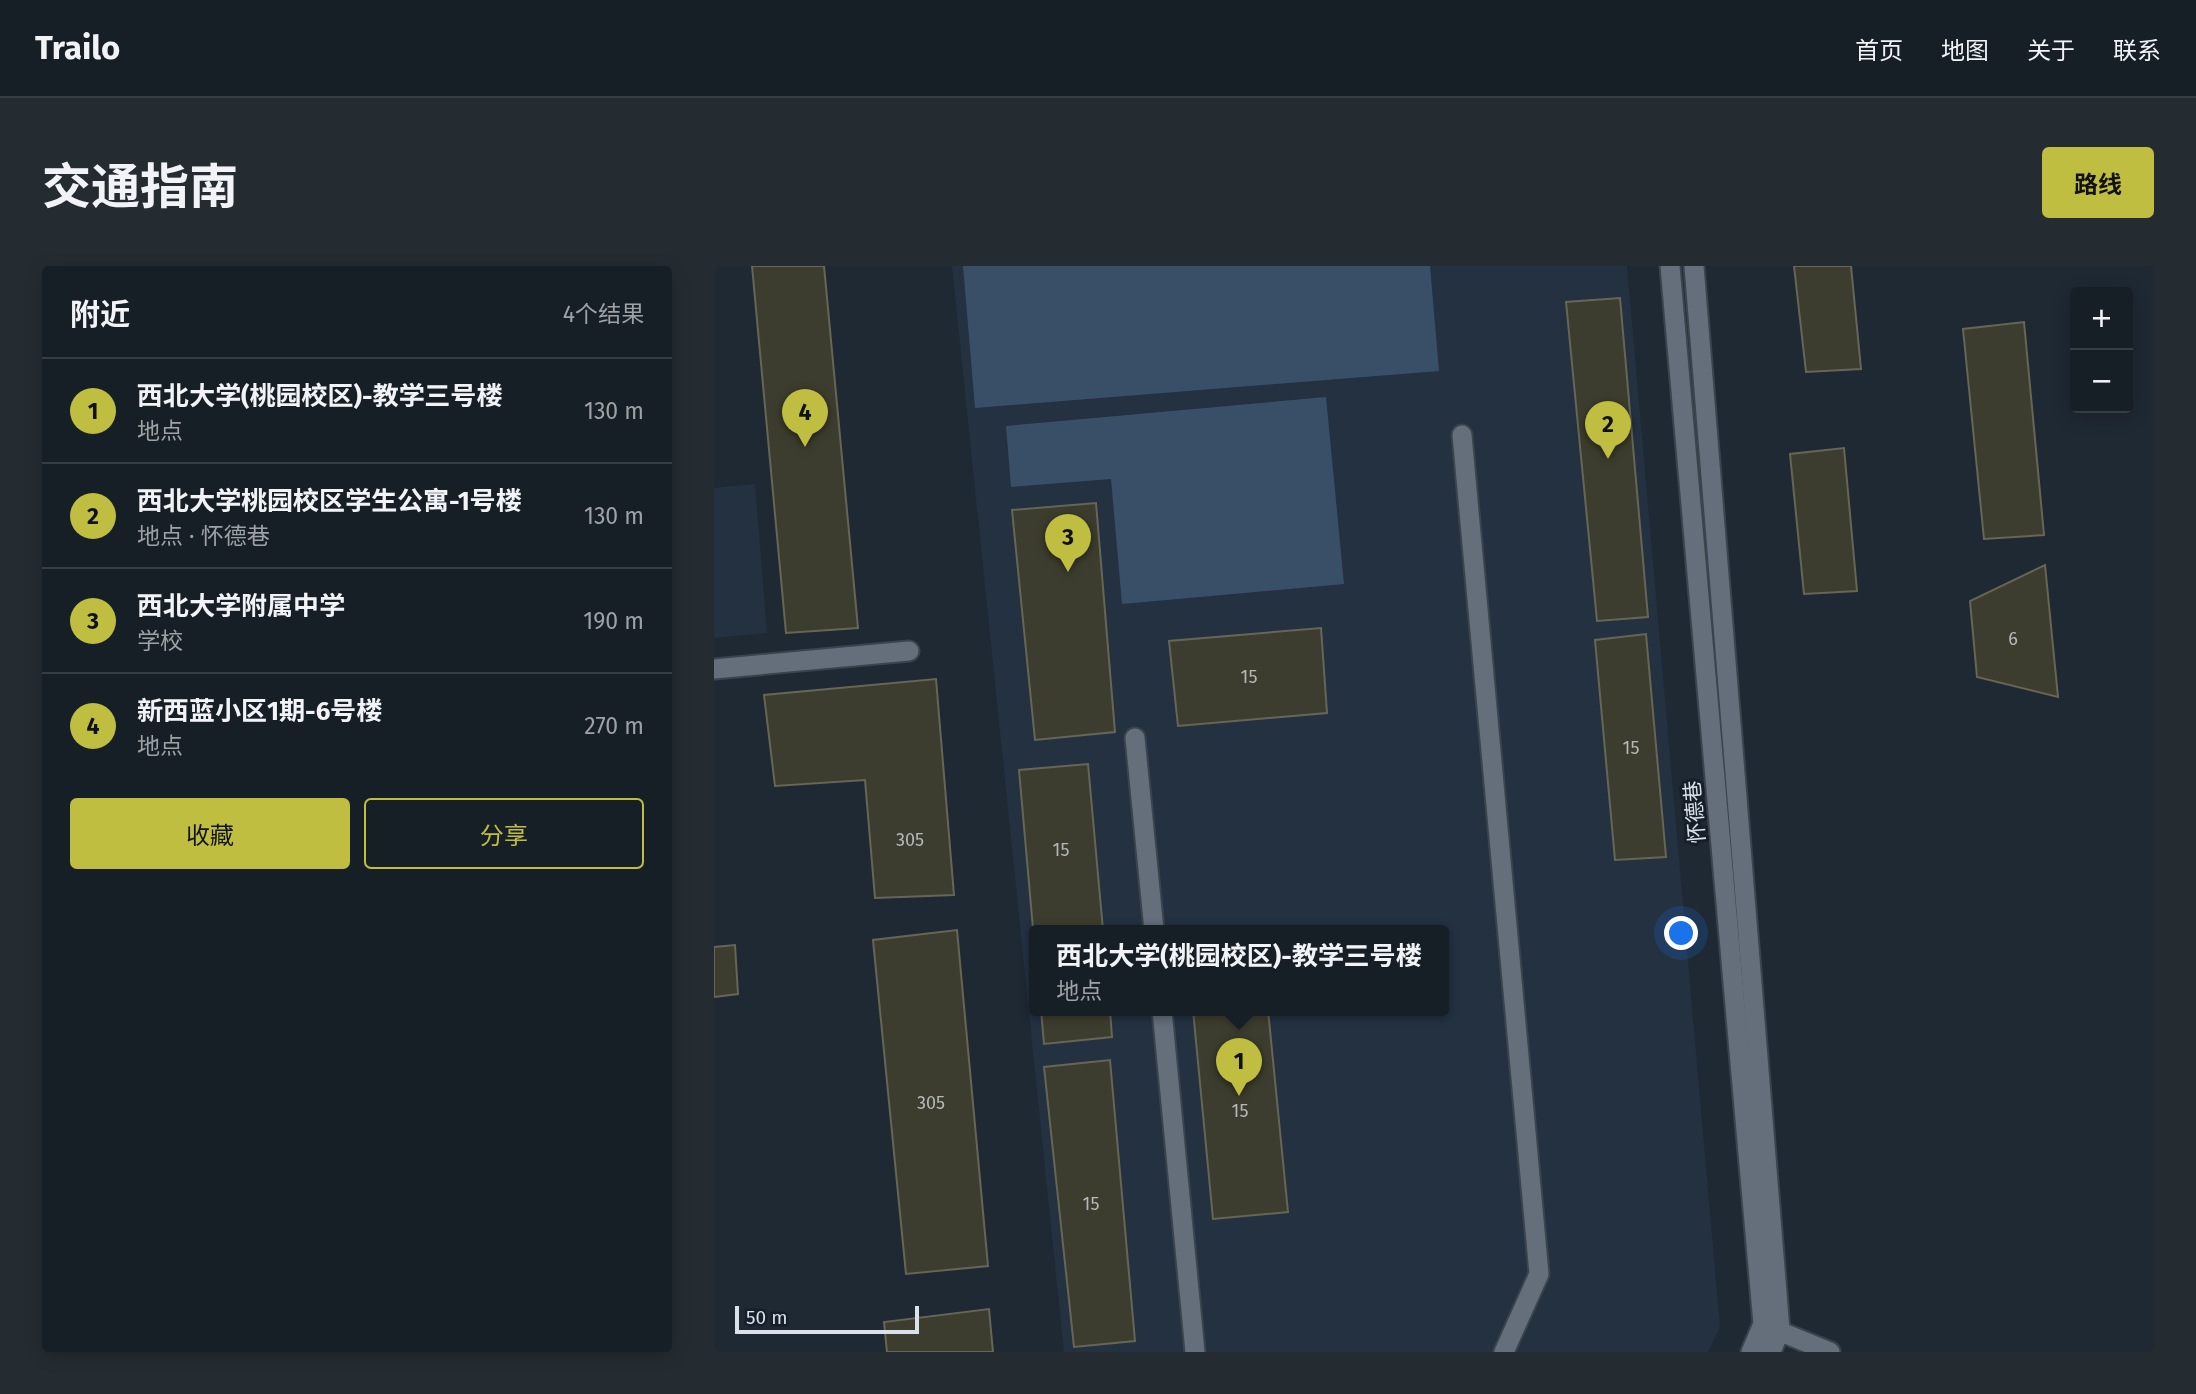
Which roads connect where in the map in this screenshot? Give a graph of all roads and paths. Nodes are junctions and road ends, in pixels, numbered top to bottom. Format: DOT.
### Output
graph roads {
  1 [pos="1670,266"];
  2 [pos="1694,266"];
  3 [pos="1462,435"];
  4 [pos="909,651"];
  5 [pos="714,669"];
  6 [pos="1135,738"];
  7 [pos="1154,925"];
  8 [pos="1163,1016"];
  9 [pos="1772,1327"];
  10 [pos="1195,1352"];
  11 [pos="1504,1352"];
  12 [pos="1751,1352"];
  13 [pos="1771,1352"];
  14 [pos="1830,1352"];
  1 -- 9 [label="street, 怀德巷"];
  2 -- 9 [label="street, 怀德巷"];
  3 -- 11 [label="street"];
  4 -- 5 [label="street"];
  6 -- 7 [label="street"];
  8 -- 10 [label="street"];
  9 -- 12 [label="street, 怀德巷"];
  9 -- 13 [label="street, 怀德巷"];
  9 -- 14 [label="street"];
}
